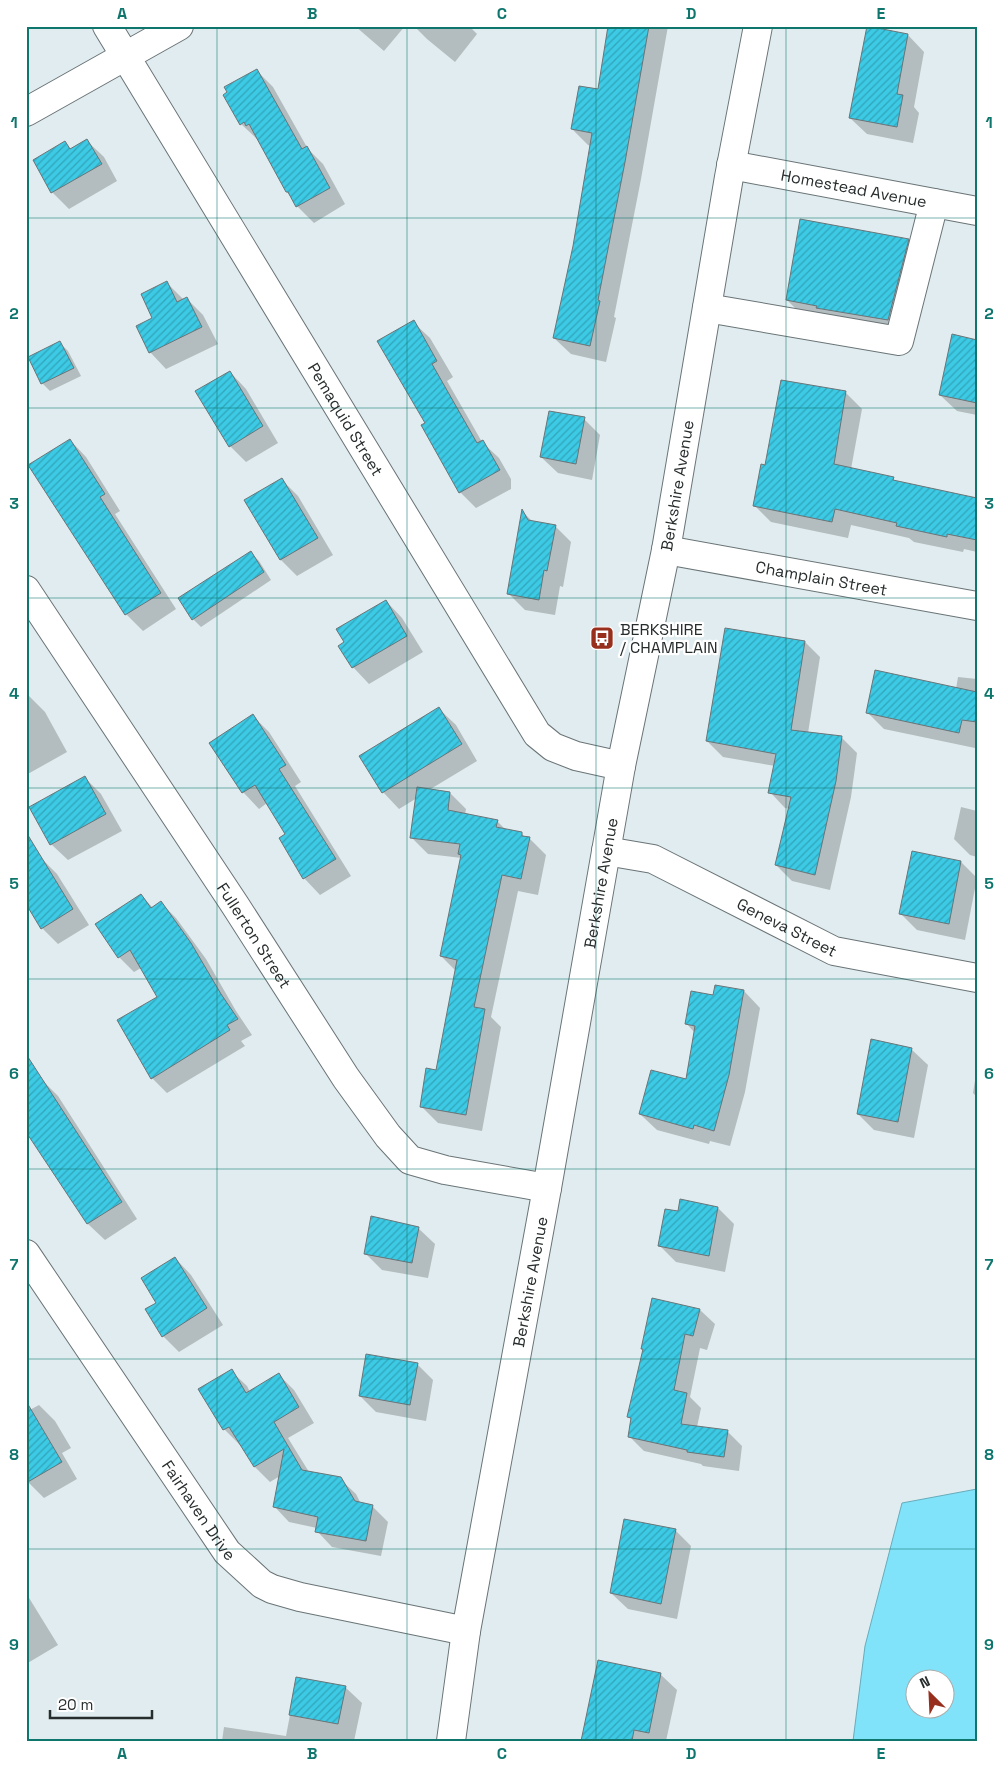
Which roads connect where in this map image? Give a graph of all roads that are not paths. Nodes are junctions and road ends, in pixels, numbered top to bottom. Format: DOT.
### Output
graph roads {
  1 [pos="106,26"];
  2 [pos="179,26"];
  3 [pos="758,26"];
  4 [pos="125,56"];
  5 [pos="26,112"];
  6 [pos="731,165"];
  7 [pos="934,203"];
  8 [pos="977,211"];
  9 [pos="707,308"];
  10 [pos="666,550"];
  11 [pos="26,590"];
  12 [pos="977,606"];
  13 [pos="621,766"];
  14 [pos="606,851"];
  15 [pos="977,978"];
  16 [pos="547,1188"];
  17 [pos="26,1254"];
  18 [pos="466,1632"];
  19 [pos="451,1741"];
  1 -- 4 [label="street, Pemaquid Street"];
  2 -- 4 [label="street"];
  3 -- 6 [label="street, Berkshire Avenue"];
  4 -- 5 [label="street"];
  4 -- 13 [label="street, Pemaquid Street"];
  6 -- 7 [label="street, Homestead Avenue"];
  6 -- 9 [label="street, Berkshire Avenue"];
  7 -- 8 [label="street, Homestead Avenue"];
  7 -- 9 [label="street"];
  9 -- 10 [label="street, Berkshire Avenue"];
  10 -- 12 [label="street, Champlain Street"];
  10 -- 13 [label="street, Berkshire Avenue"];
  11 -- 16 [label="street, Fullerton Street"];
  13 -- 14 [label="street, Berkshire Avenue"];
  14 -- 15 [label="street, Geneva Street"];
  14 -- 16 [label="street, Berkshire Avenue"];
  16 -- 18 [label="street, Berkshire Avenue"];
  17 -- 18 [label="street, Fairhaven Drive"];
  18 -- 19 [label="street, Berkshire Avenue"];
}
